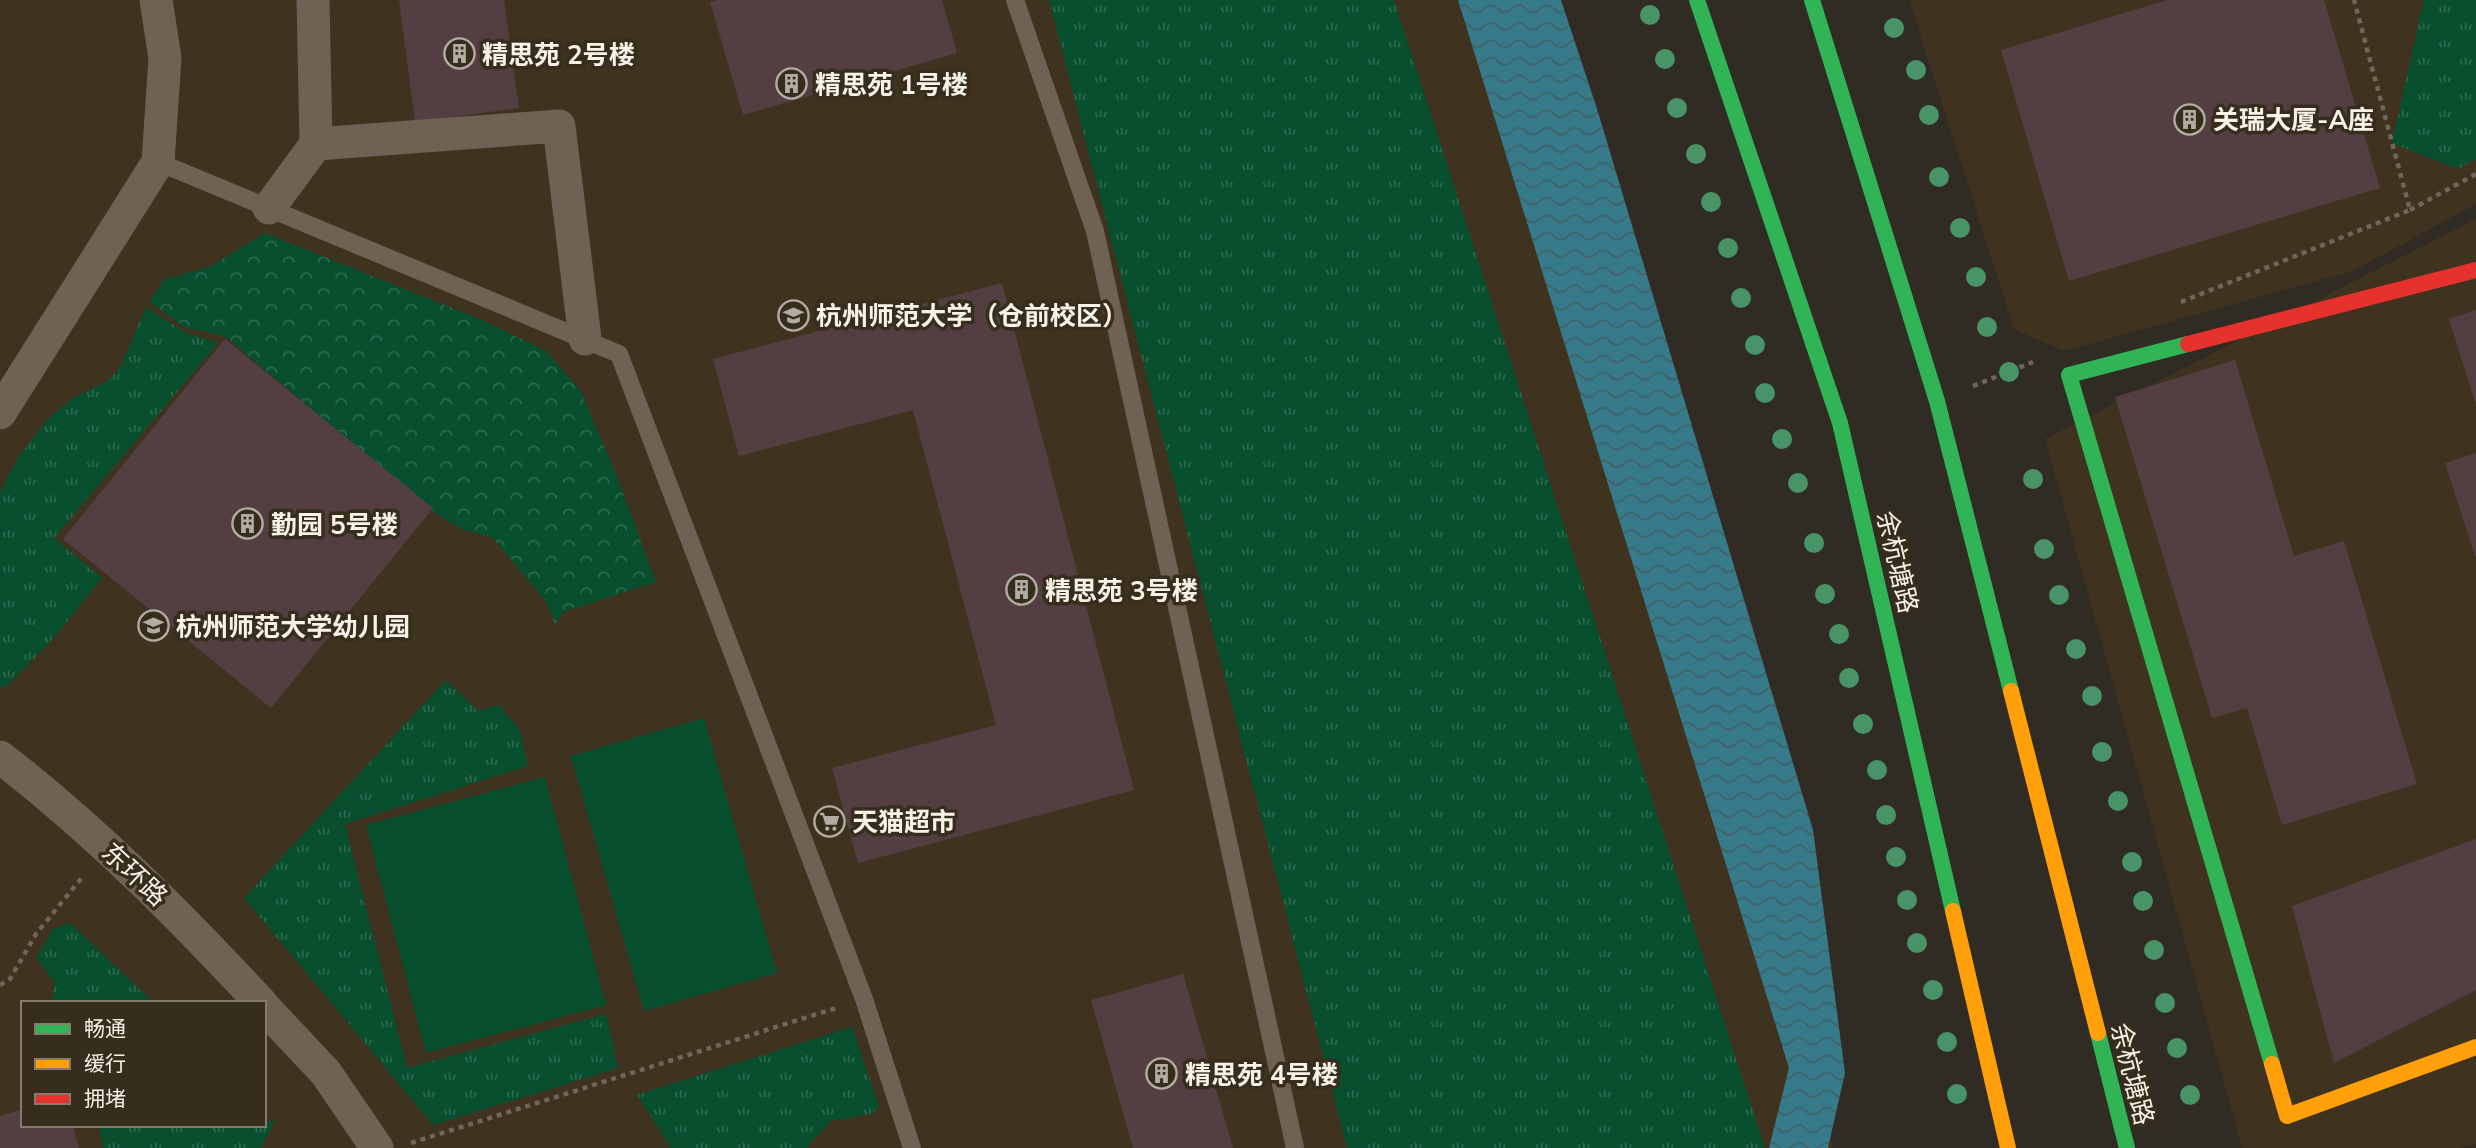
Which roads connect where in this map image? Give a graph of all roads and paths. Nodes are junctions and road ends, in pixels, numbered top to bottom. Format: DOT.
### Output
graph roads {
  1 [pos="156,0"];
  2 [pos="313,0"];
  3 [pos="1015,0"];
  4 [pos="1697,0"];
  5 [pos="1812,0"];
  6 [pos="2354,0"];
  7 [pos="316,144"];
  8 [pos="158,162"];
  9 [pos="2476,174"];
  10 [pos="270,208"];
  11 [pos="2410,210"];
  12 [pos="2476,270"];
  13 [pos="2180,303"];
  14 [pos="585,339"];
  15 [pos="2039,359"];
  16 [pos="1937,401"];
  17 [pos="0,413"];
  18 [pos="0,757"];
  19 [pos="106,847"];
  20 [pos="0,985"];
  21 [pos="864,999"];
  22 [pos="258,1001"];
  23 [pos="266,1009"];
  24 [pos="2476,1047"];
  25 [pos="392,1146"];
  26 [pos="912,1148"];
  27 [pos="1295,1148"];
  28 [pos="2008,1148"];
  29 [pos="2127,1148"];
  1 -- 8 [label="street"];
  2 -- 7 [label="street"];
  3 -- 27 [label="lane"];
  4 -- 28 [label="main road, 余杭塘路"];
  5 -- 16 [label="main road, 余杭塘路"];
  6 -- 11 [label="path"];
  7 -- 10 [label="street"];
  7 -- 14 [label="street"];
  8 -- 10 [label="lane"];
  8 -- 17 [label="street"];
  9 -- 11 [label="path"];
  10 -- 14 [label="lane"];
  11 -- 13 [label="path"];
  12 -- 24 [label="main road"];
  14 -- 21 [label="lane"];
  15 -- 16 [label="path"];
  16 -- 29 [label="main road, 余杭塘路"];
  18 -- 19 [label="street, 东环路"];
  19 -- 20 [label="path"];
  19 -- 22 [label="street, 东环路"];
  21 -- 25 [label="path"];
  21 -- 26 [label="lane"];
  23 -- 25 [label="street, 东环路"];
}
